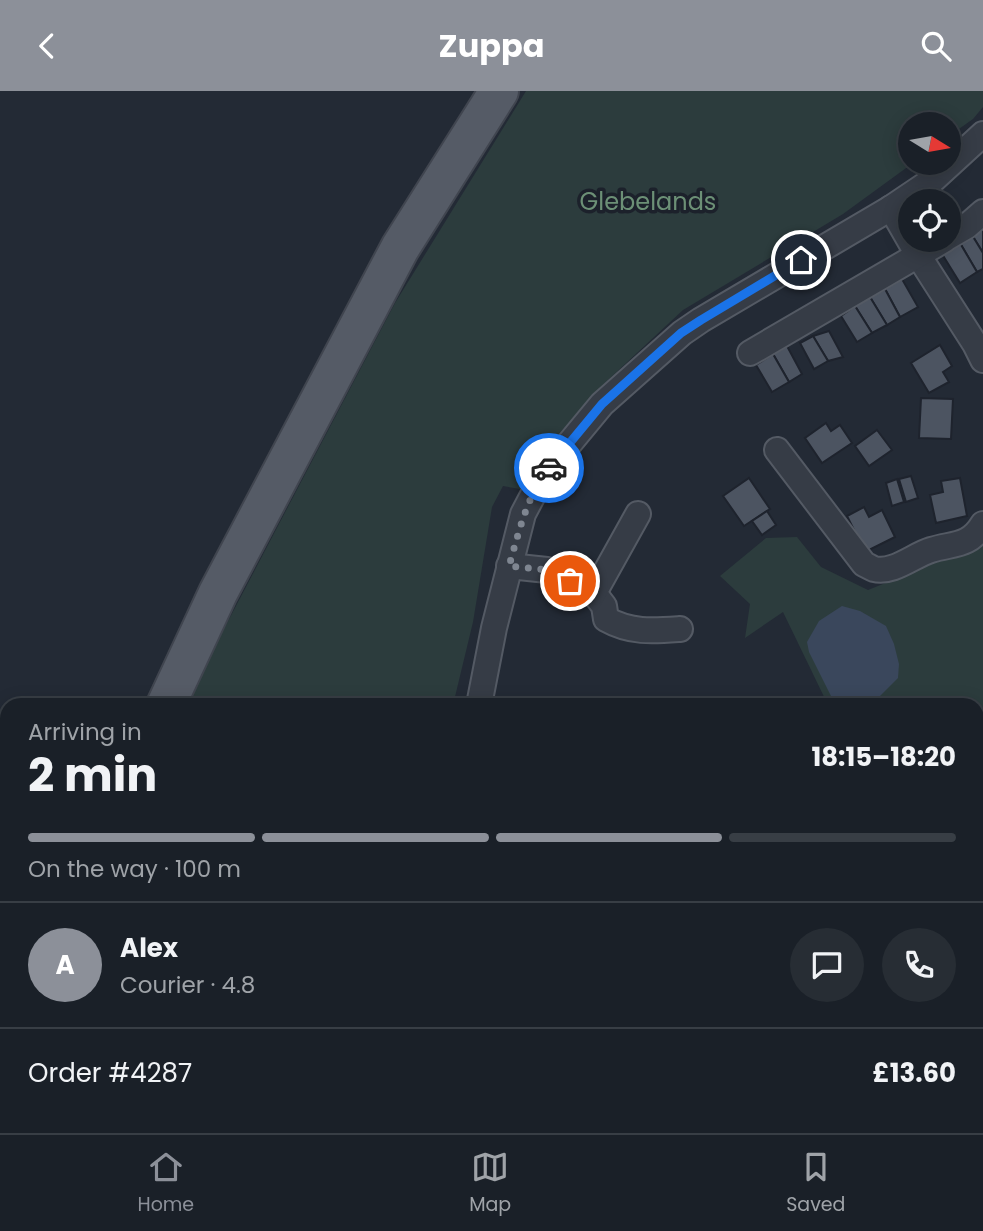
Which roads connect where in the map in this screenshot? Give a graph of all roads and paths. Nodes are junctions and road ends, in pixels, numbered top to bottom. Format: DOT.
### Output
graph roads {
  1 [pos="499,91"];
  2 [pos="983,134"];
  3 [pos="891,208"];
  4 [pos="983,212"];
  5 [pos="961,229"];
  6 [pos="923,252"];
  7 [pos="918,255"];
  8 [pos="750,353"];
  9 [pos="983,360"];
  10 [pos="777,450"];
  11 [pos="638,514"];
  12 [pos="983,524"];
  13 [pos="509,566"];
  14 [pos="594,593"];
  15 [pos="680,629"];
  16 [pos="169,698"];
  17 [pos="480,698"];
  1 -- 16 [label="main road"];
  2 -- 3 [label="street"];
  3 -- 7 [label="street"];
  3 -- 13 [label="street"];
  4 -- 5 [label="street"];
  6 -- 7 [label="street"];
  7 -- 8 [label="street"];
  7 -- 9 [label="street"];
  10 -- 12 [label="street"];
  11 -- 14 [label="street"];
  13 -- 14 [label="street"];
  13 -- 17 [label="street"];
  14 -- 15 [label="street"];
}
